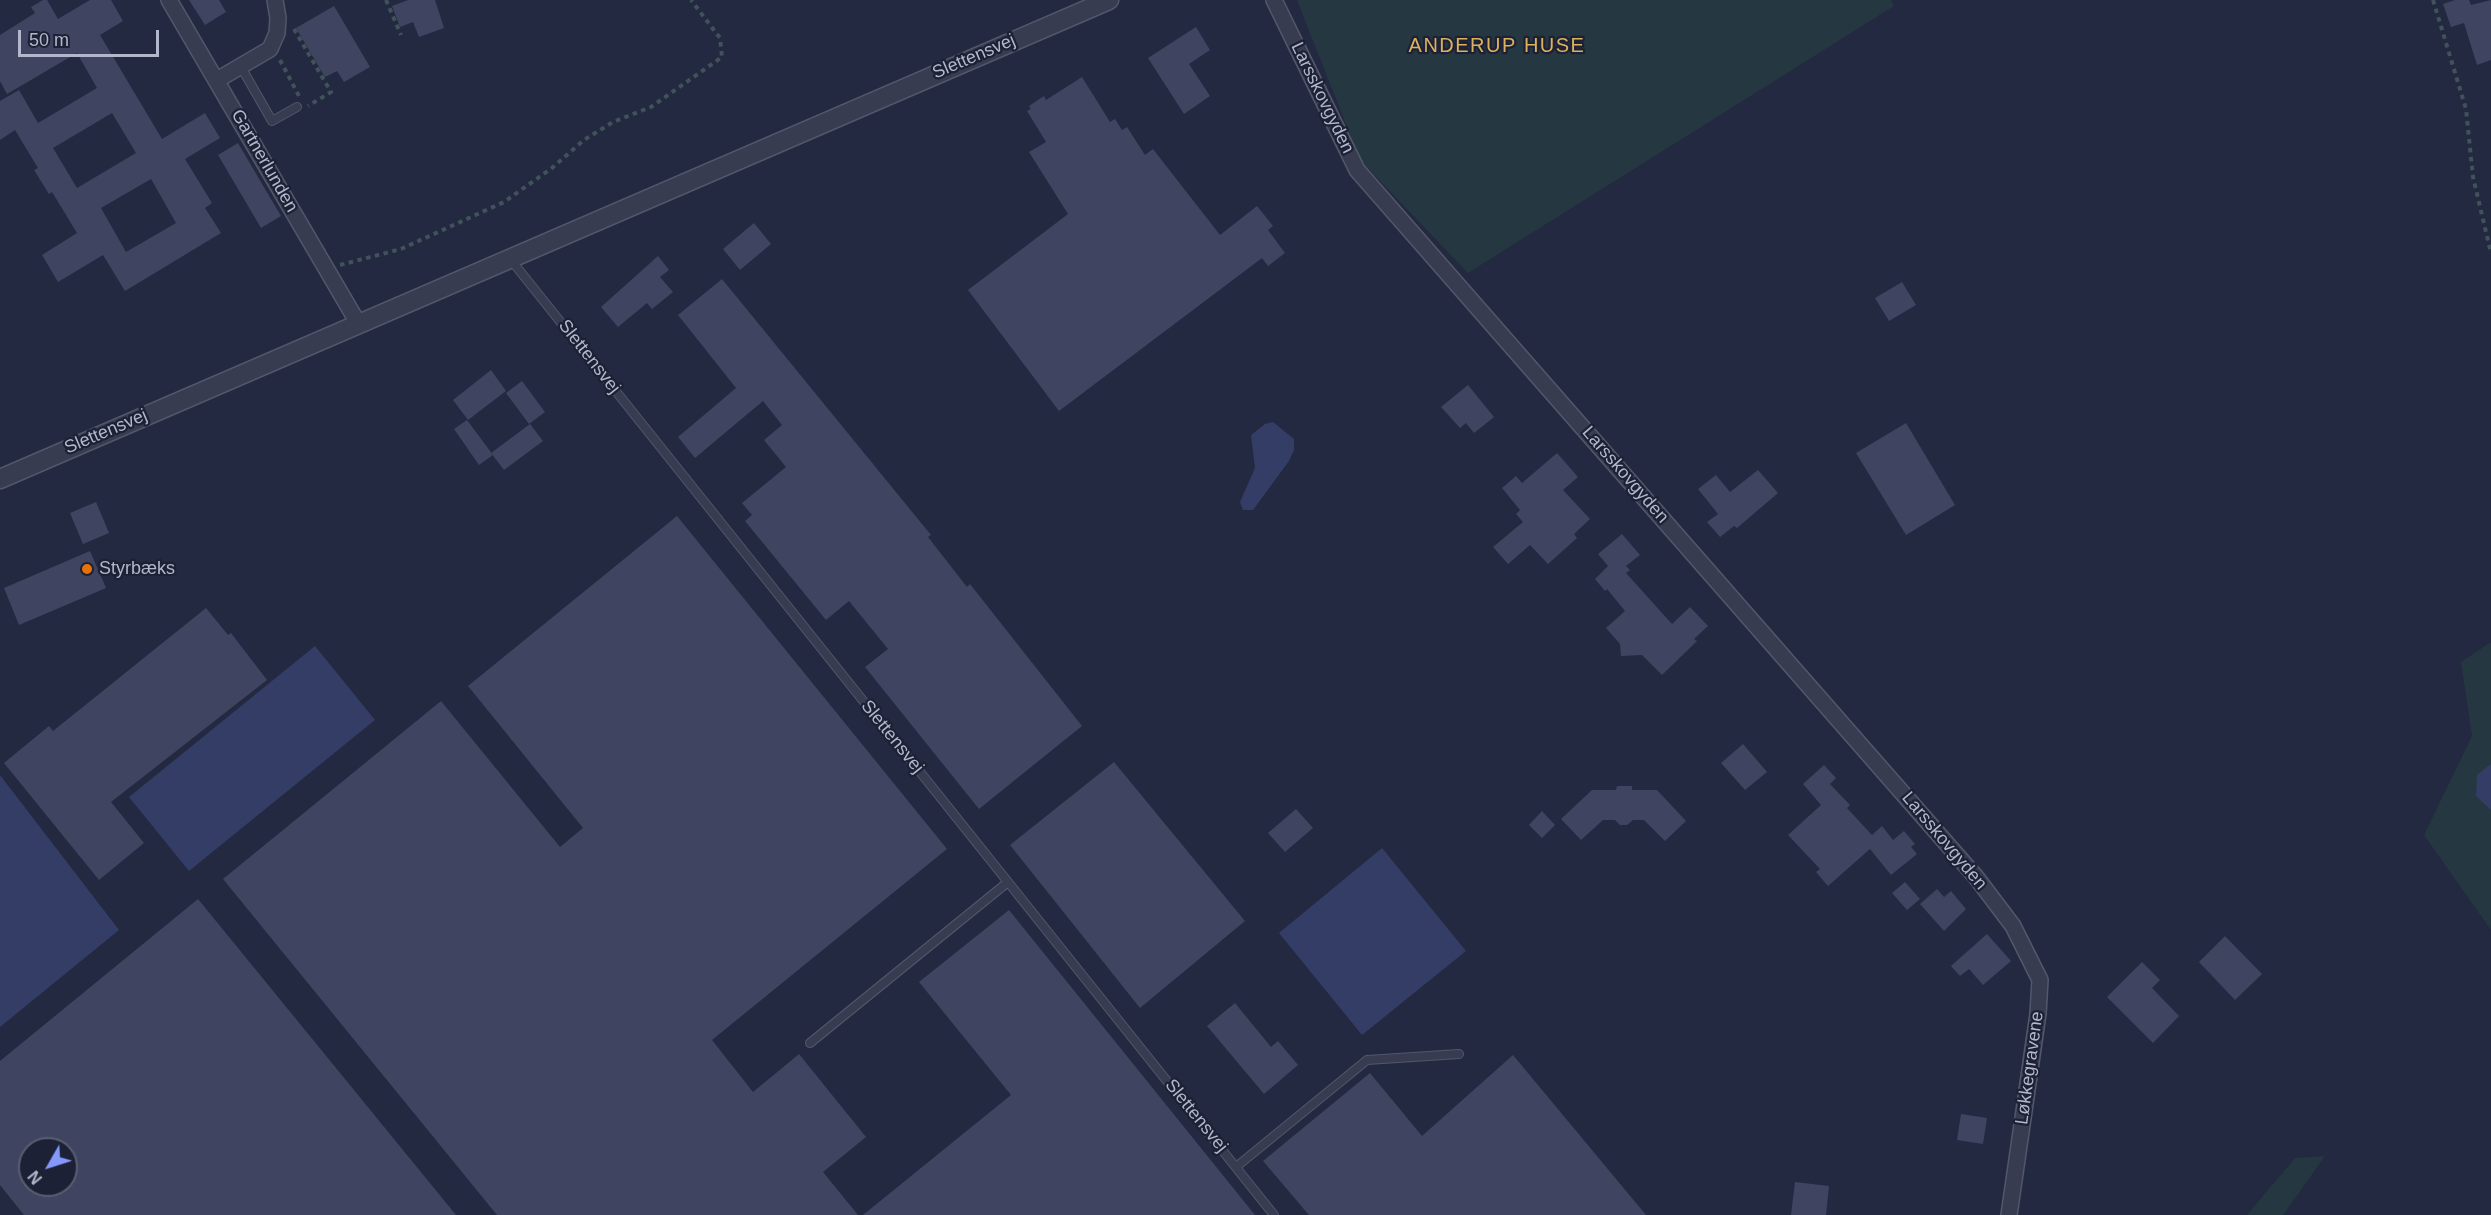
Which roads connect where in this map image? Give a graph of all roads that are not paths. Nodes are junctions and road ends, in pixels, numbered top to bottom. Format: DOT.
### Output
graph roads {
  1 [pos="169,0"];
  2 [pos="275,0"];
  3 [pos="1109,0"];
  4 [pos="1274,0"];
  5 [pos="240,67"];
  6 [pos="217,80"];
  7 [pos="297,107"];
  8 [pos="510,258"];
  9 [pos="358,323"];
  10 [pos="0,478"];
  11 [pos="1008,882"];
  12 [pos="2013,926"];
  13 [pos="810,1043"];
  14 [pos="1459,1054"];
  15 [pos="1236,1167"];
  16 [pos="1274,1215"];
  17 [pos="2009,1215"];
  1 -- 6 [label="street, Gartnerlunden"];
  2 -- 5 [label="street"];
  3 -- 8 [label="street, Slettensvej"];
  4 -- 12 [label="street, Larsskovgyden"];
  5 -- 6 [label="street"];
  5 -- 7 [label="lane"];
  6 -- 9 [label="street, Gartnerlunden"];
  8 -- 9 [label="street, Slettensvej"];
  8 -- 11 [label="lane, Slettensvej"];
  9 -- 10 [label="street, Slettensvej"];
  11 -- 13 [label="lane"];
  11 -- 15 [label="lane, Slettensvej"];
  12 -- 17 [label="street, Løkkegravene"];
  14 -- 15 [label="lane"];
  15 -- 16 [label="lane, Slettensvej"];
}
